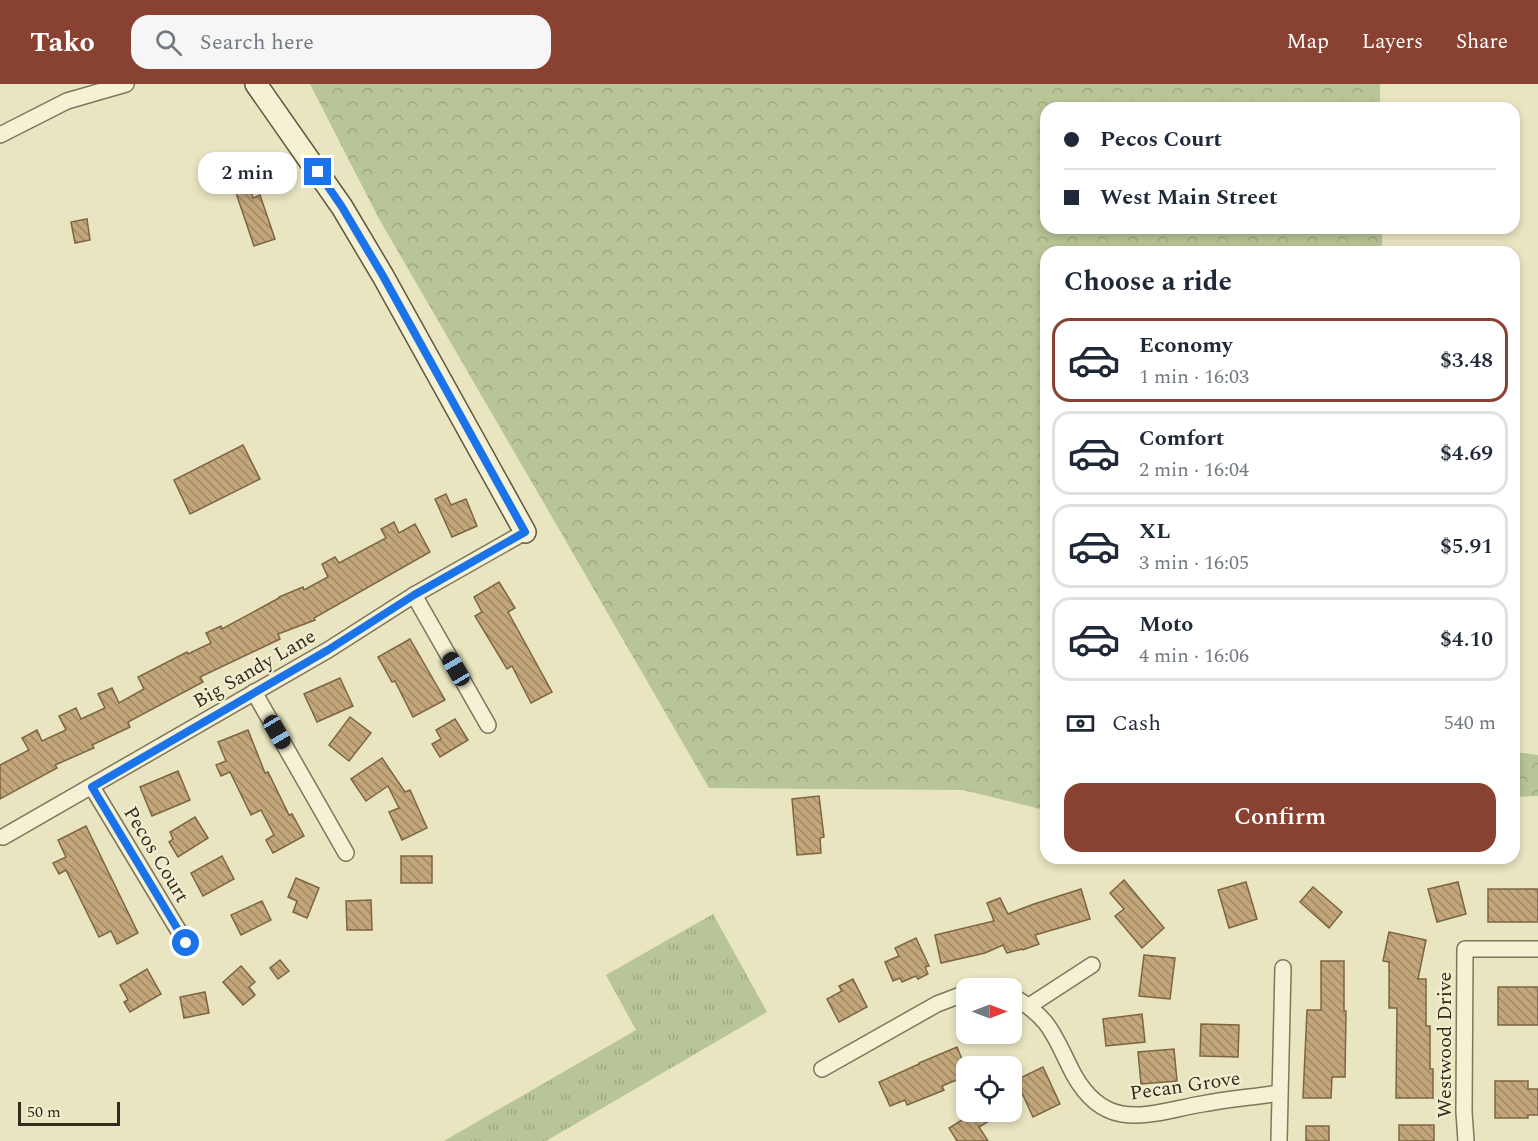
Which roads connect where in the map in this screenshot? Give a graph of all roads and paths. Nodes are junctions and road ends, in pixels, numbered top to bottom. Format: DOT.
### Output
graph roads {
  1 [pos="126,84"];
  2 [pos="256,84"];
  3 [pos="0,135"];
  4 [pos="525,532"];
  5 [pos="414,595"];
  6 [pos="254,692"];
  7 [pos="488,725"];
  8 [pos="92,787"];
  9 [pos="3,837"];
  10 [pos="346,853"];
  11 [pos="186,943"];
  12 [pos="1538,949"];
  13 [pos="1092,965"];
  14 [pos="1283,968"];
  15 [pos="956,997"];
  16 [pos="1022,1002"];
  17 [pos="1029,1006"];
  18 [pos="822,1069"];
  19 [pos="1279,1093"];
  20 [pos="1279,1141"];
  21 [pos="1466,1141"];
  1 -- 3 [label="street"];
  2 -- 4 [label="street"];
  4 -- 5 [label="street, Big Sandy Lane"];
  5 -- 6 [label="street, Big Sandy Lane"];
  5 -- 7 [label="street"];
  6 -- 8 [label="street, Big Sandy Lane"];
  6 -- 10 [label="street"];
  8 -- 9 [label="street, Big Sandy Lane"];
  8 -- 11 [label="street, Pecos Court"];
  12 -- 21 [label="street, Westwood Drive"];
  13 -- 17 [label="street"];
  14 -- 19 [label="street"];
  15 -- 18 [label="street"];
  16 -- 17 [label="street, Pecan Grove"];
  17 -- 19 [label="street, Pecan Grove"];
  19 -- 20 [label="street"];
}
